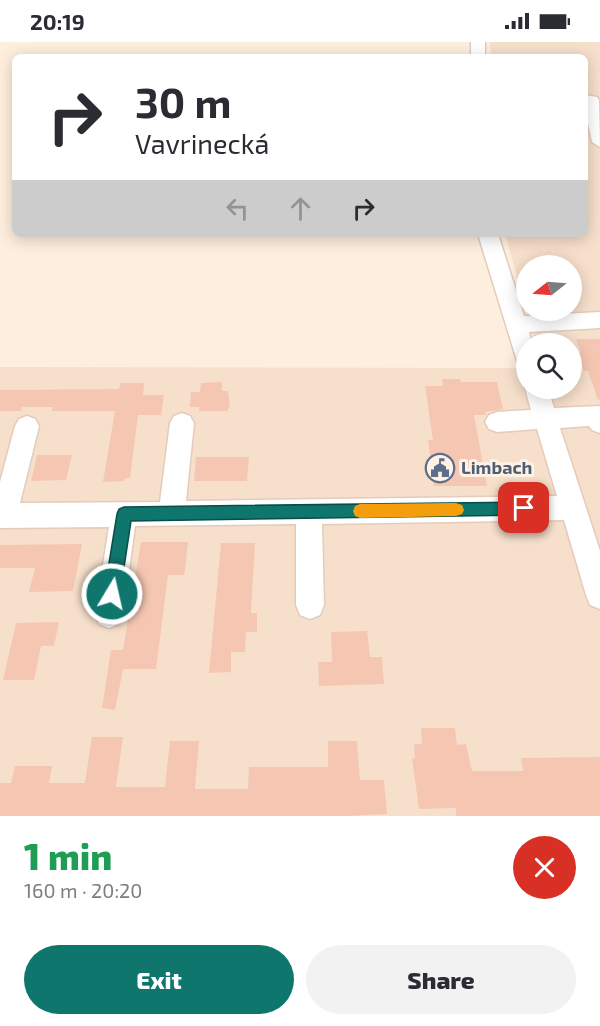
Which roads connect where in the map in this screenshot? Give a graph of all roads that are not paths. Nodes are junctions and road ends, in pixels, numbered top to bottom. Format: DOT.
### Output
graph roads {
  1 [pos="588,100"];
  2 [pos="600,142"];
  3 [pos="489,237"];
  4 [pos="600,320"];
  5 [pos="516,324"];
  6 [pos="519,333"];
  7 [pos="539,399"];
  8 [pos="545,419"];
  9 [pos="496,422"];
  10 [pos="182,423"];
  11 [pos="600,423"];
  12 [pos="27,426"];
  13 [pos="572,508"];
  14 [pos="309,512"];
  15 [pos="172,513"];
  16 [pos="124,514"];
  17 [pos="2,516"];
  18 [pos="600,595"];
  19 [pos="310,605"];
  20 [pos="109,614"];
  1 -- 2 [label="street"];
  3 -- 5 [label="street"];
  4 -- 5 [label="street"];
  5 -- 6 [label="street"];
  7 -- 8 [label="street"];
  8 -- 9 [label="street"];
  8 -- 11 [label="street"];
  8 -- 13 [label="street"];
  10 -- 15 [label="street"];
  12 -- 17 [label="street"];
  13 -- 14 [label="street"];
  13 -- 18 [label="street"];
  14 -- 15 [label="street"];
  14 -- 19 [label="street"];
  15 -- 16 [label="street"];
  16 -- 17 [label="street"];
  16 -- 20 [label="street"];
}
